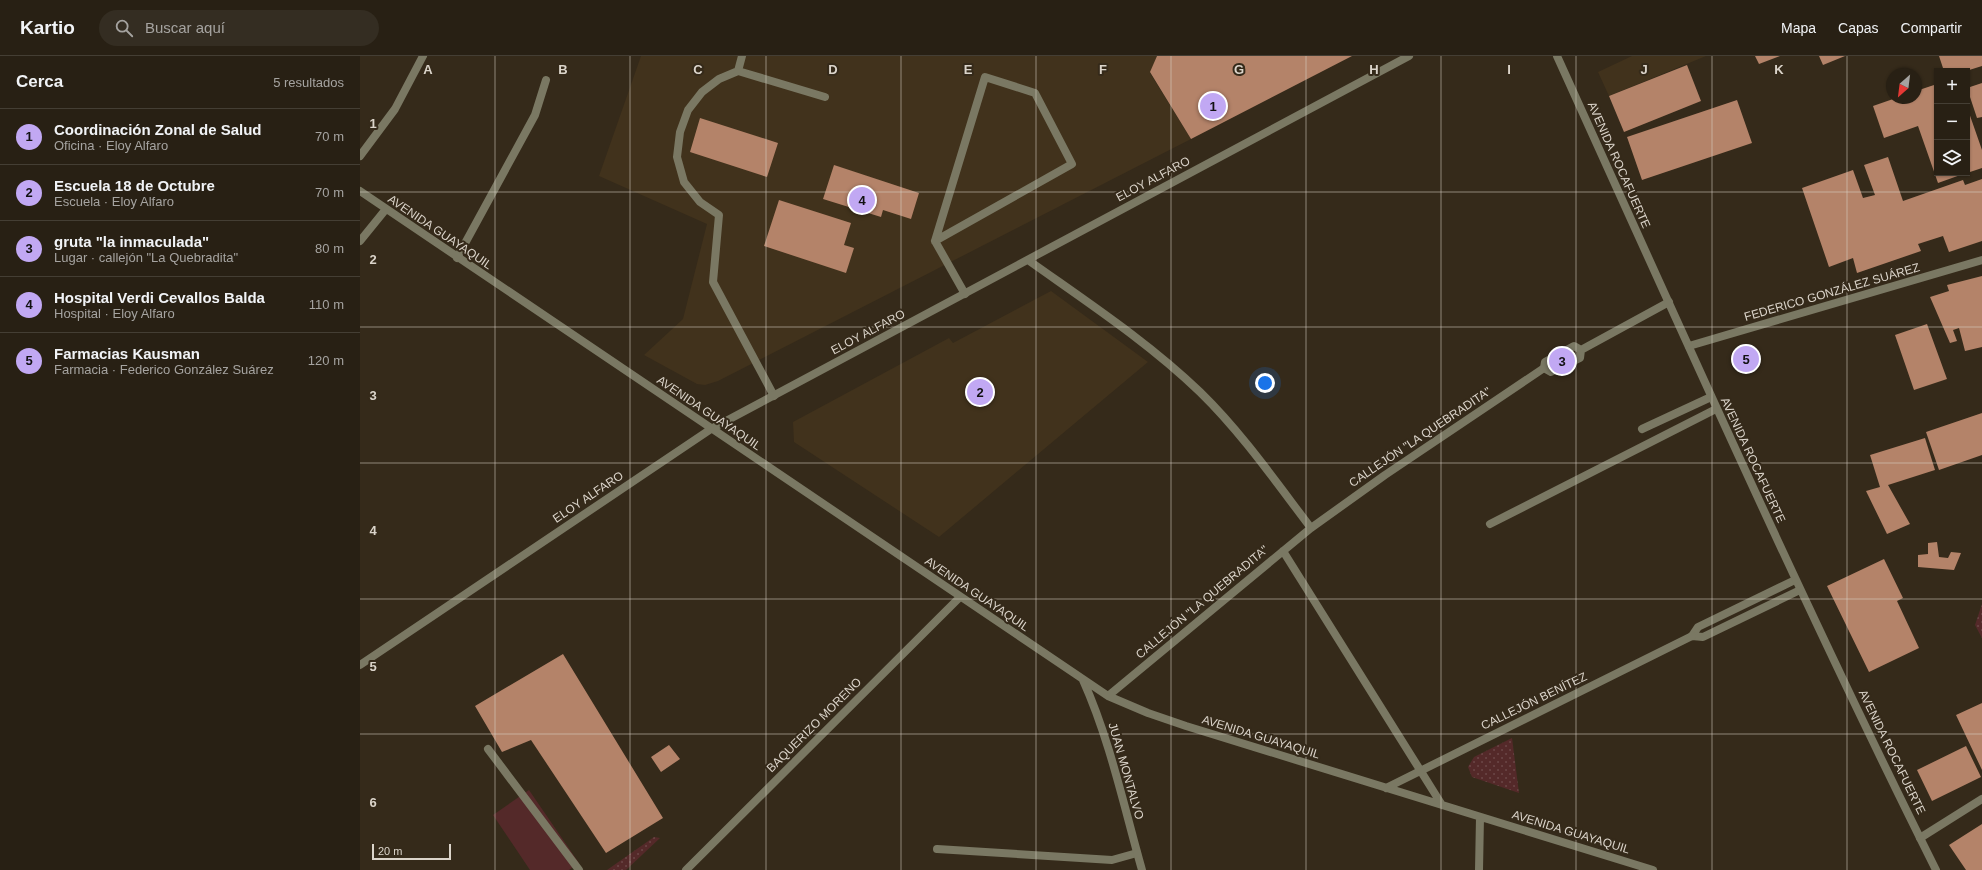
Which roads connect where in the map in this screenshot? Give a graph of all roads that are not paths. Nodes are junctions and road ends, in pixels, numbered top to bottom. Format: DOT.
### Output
graph roads {
  1 [pos="423,56"];
  2 [pos="742,56"];
  3 [pos="1408,56"];
  4 [pos="1557,56"];
  5 [pos="738,71"];
  6 [pos="546,80"];
  7 [pos="825,97"];
  8 [pos="360,156"];
  9 [pos="360,191"];
  10 [pos="386,209"];
  11 [pos="360,241"];
  12 [pos="935,241"];
  13 [pos="457,258"];
  14 [pos="1028,260"];
  15 [pos="1982,260"];
  16 [pos="964,294"];
  17 [pos="1668,302"];
  18 [pos="1689,346"];
  19 [pos="1581,350"];
  20 [pos="1544,368"];
  21 [pos="774,396"];
  22 [pos="1710,397"];
  23 [pos="1716,409"];
  24 [pos="711,429"];
  25 [pos="1642,429"];
  26 [pos="1490,524"];
  27 [pos="1311,528"];
  28 [pos="1283,551"];
  29 [pos="1796,580"];
  30 [pos="1800,590"];
  31 [pos="960,597"];
  32 [pos="1692,636"];
  33 [pos="360,665"];
  34 [pos="1083,680"];
  35 [pos="1108,696"];
  36 [pos="488,749"];
  37 [pos="1420,771"];
  38 [pos="1386,788"];
  39 [pos="1982,799"];
  40 [pos="1442,805"];
  41 [pos="1480,817"];
  42 [pos="1920,838"];
  43 [pos="937,849"];
  44 [pos="1137,853"];
  45 [pos="579,870"];
  46 [pos="686,870"];
  47 [pos="1142,870"];
  48 [pos="1479,870"];
  49 [pos="1652,870"];
  50 [pos="1936,870"];
  1 -- 8 [label="street"];
  2 -- 5 [label="street"];
  3 -- 14 [label="street, ELOY ALFARO"];
  4 -- 17 [label="street, AVENIDA ROCAFUERTE"];
  5 -- 7 [label="street"];
  5 -- 21 [label="street"];
  6 -- 13 [label="street"];
  9 -- 10 [label="street, AVENIDA GUAYAQUIL"];
  10 -- 11 [label="street"];
  10 -- 13 [label="street, AVENIDA GUAYAQUIL"];
  12 -- 12 [label="street"];
  12 -- 16 [label="street"];
  13 -- 24 [label="street, AVENIDA GUAYAQUIL"];
  14 -- 16 [label="street, ELOY ALFARO"];
  14 -- 27 [label="street"];
  15 -- 18 [label="street, FEDERICO GONZÁLEZ SUÁREZ"];
  16 -- 21 [label="street, ELOY ALFARO"];
  17 -- 18 [label="street, AVENIDA ROCAFUERTE"];
  17 -- 19 [label="street, CALLEJÓN \"LA QUEBRADITA\""];
  18 -- 22 [label="street, AVENIDA ROCAFUERTE"];
  19 -- 20 [label="street, CALLEJÓN \"LA QUEBRADITA\""];
  19 -- 20 [label="street, CALLEJÓN \"LA QUEBRADITA\""];
  20 -- 27 [label="street, CALLEJÓN \"LA QUEBRADITA\""];
  21 -- 24 [label="street, ELOY ALFARO"];
  22 -- 23 [label="street, AVENIDA ROCAFUERTE"];
  22 -- 25 [label="street"];
  23 -- 26 [label="street"];
  23 -- 29 [label="street, AVENIDA ROCAFUERTE"];
  24 -- 31 [label="street, AVENIDA GUAYAQUIL"];
  24 -- 33 [label="street, ELOY ALFARO"];
  27 -- 28 [label="street, CALLEJÓN \"LA QUEBRADITA\""];
  28 -- 35 [label="street, CALLEJÓN \"LA QUEBRADITA\""];
  28 -- 37 [label="street"];
  29 -- 30 [label="street, AVENIDA ROCAFUERTE"];
  29 -- 32 [label="street, CALLEJÓN BENÍTEZ"];
  30 -- 32 [label="street, CALLEJÓN BENÍTEZ"];
  30 -- 42 [label="street, AVENIDA ROCAFUERTE"];
  31 -- 34 [label="street, AVENIDA GUAYAQUIL"];
  31 -- 46 [label="street, BAQUERIZO MORENO"];
  32 -- 37 [label="street, CALLEJÓN BENÍTEZ"];
  34 -- 35 [label="street, AVENIDA GUAYAQUIL"];
  34 -- 44 [label="street, JUAN MONTALVO"];
  35 -- 38 [label="street, AVENIDA GUAYAQUIL"];
  36 -- 45 [label="street"];
  37 -- 38 [label="street, CALLEJÓN BENÍTEZ"];
  37 -- 40 [label="street"];
  38 -- 40 [label="street, AVENIDA GUAYAQUIL"];
  39 -- 42 [label="street"];
  40 -- 41 [label="street, AVENIDA GUAYAQUIL"];
  41 -- 48 [label="street"];
  41 -- 49 [label="street, AVENIDA GUAYAQUIL"];
  42 -- 50 [label="street, AVENIDA ROCAFUERTE"];
  43 -- 44 [label="street"];
  44 -- 47 [label="street, JUAN MONTALVO"];
}
